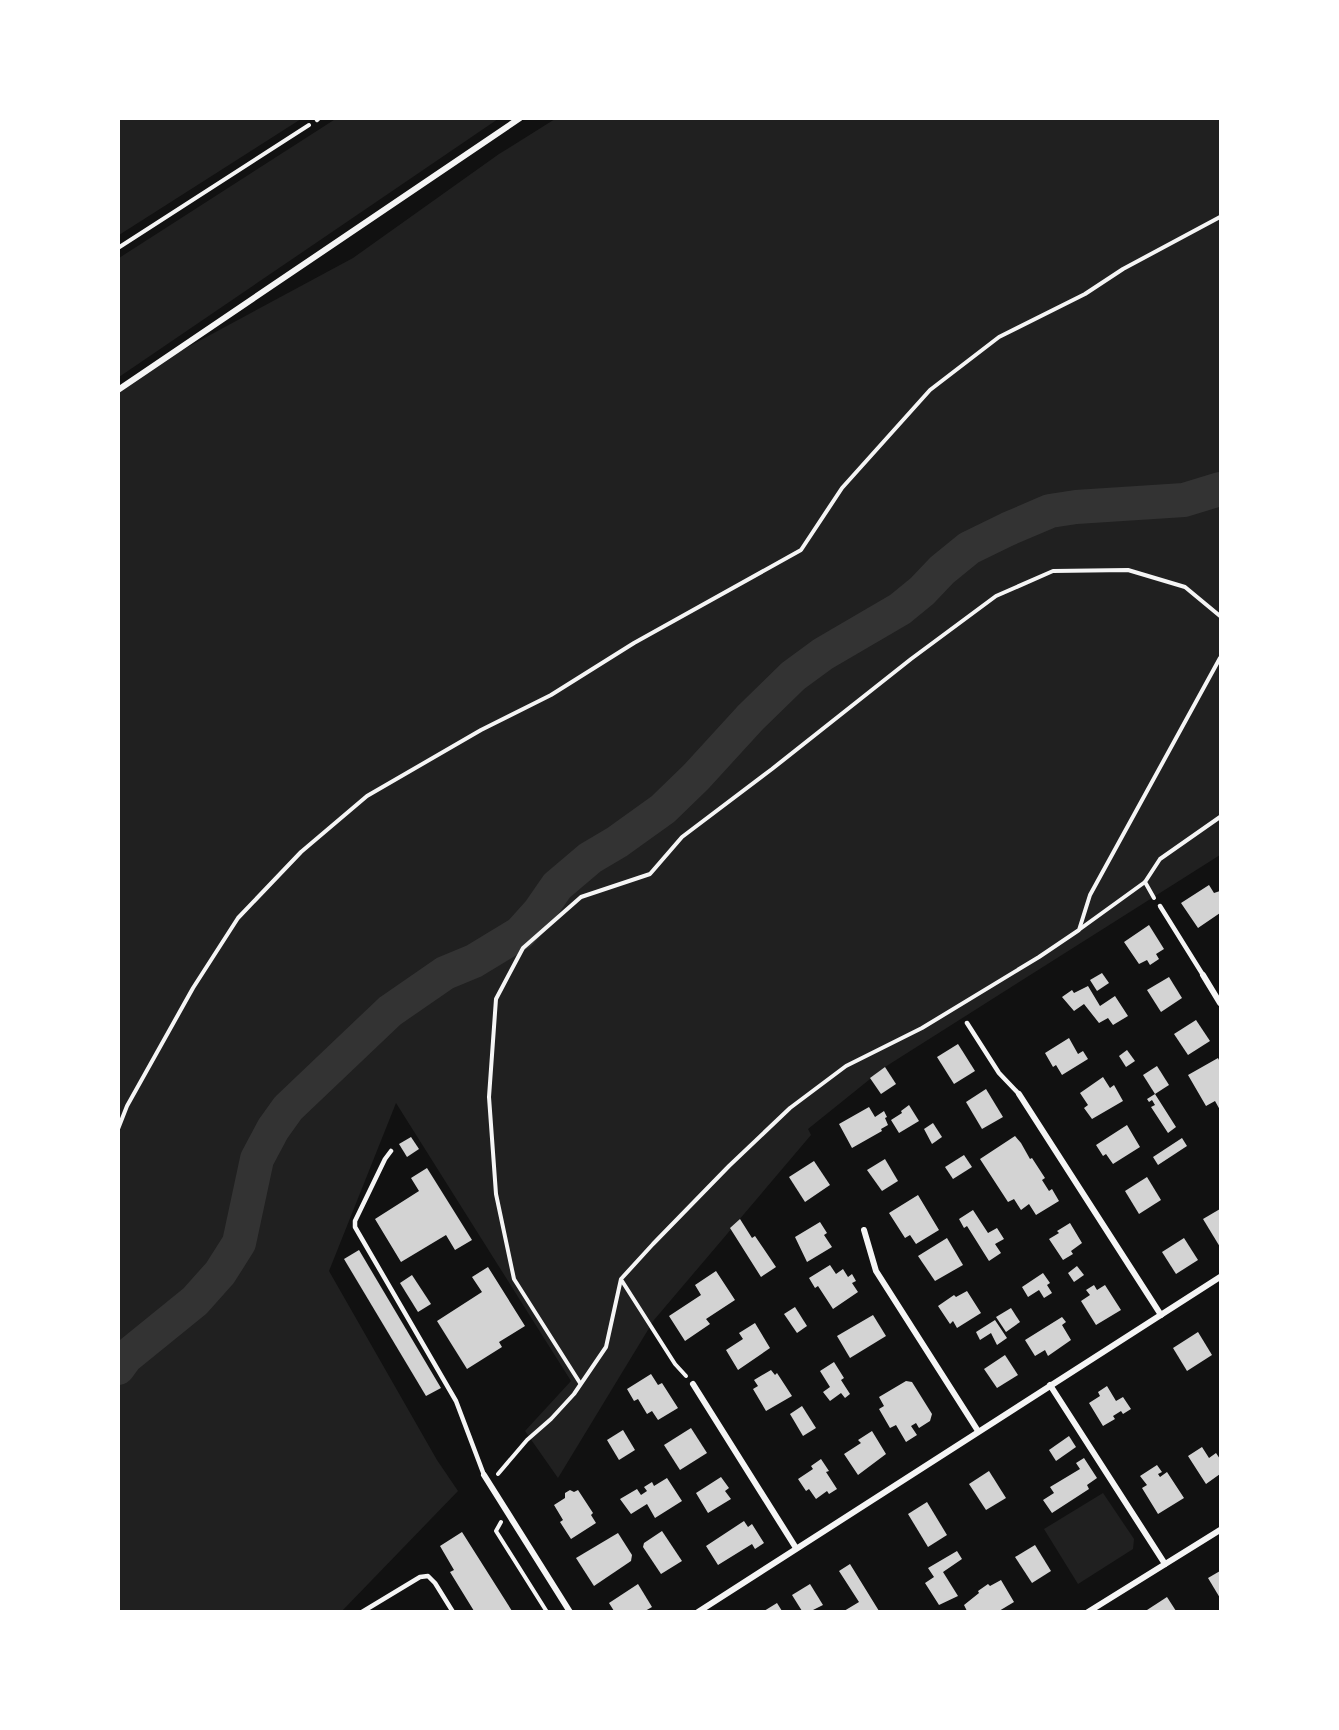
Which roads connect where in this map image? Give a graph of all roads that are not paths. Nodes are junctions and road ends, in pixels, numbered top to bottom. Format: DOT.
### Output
graph roads {
  1 [pos="520,118"];
  2 [pos="118,390"];
  3 [pos="1160,906"];
  4 [pos="1203,975"];
  5 [pos="1221,1003"];
  6 [pos="967,1023"];
  7 [pos="1019,1094"];
  8 [pos="391,1151"];
  9 [pos="864,1230"];
  10 [pos="1221,1277"];
  11 [pos="1161,1315"];
  12 [pos="693,1384"];
  13 [pos="1050,1385"];
  14 [pos="978,1431"];
  15 [pos="484,1475"];
  16 [pos="1221,1530"];
  17 [pos="796,1548"];
  18 [pos="1165,1564"];
  19 [pos="362,1611"];
  20 [pos="453,1611"];
  21 [pos="570,1611"];
  22 [pos="698,1611"];
  23 [pos="1088,1611"];
  1 -- 2 [label="street"];
  3 -- 4 [label="lane"];
  4 -- 5 [label="street"];
  6 -- 7 [label="lane"];
  7 -- 11 [label="street"];
  8 -- 15 [label="lane"];
  9 -- 14 [label="street"];
  10 -- 11 [label="street"];
  11 -- 13 [label="street"];
  12 -- 17 [label="street"];
  13 -- 14 [label="street"];
  13 -- 18 [label="street"];
  14 -- 17 [label="street"];
  15 -- 21 [label="street"];
  16 -- 18 [label="street"];
  17 -- 22 [label="street"];
  18 -- 23 [label="street"];
  19 -- 20 [label="lane"];
}
